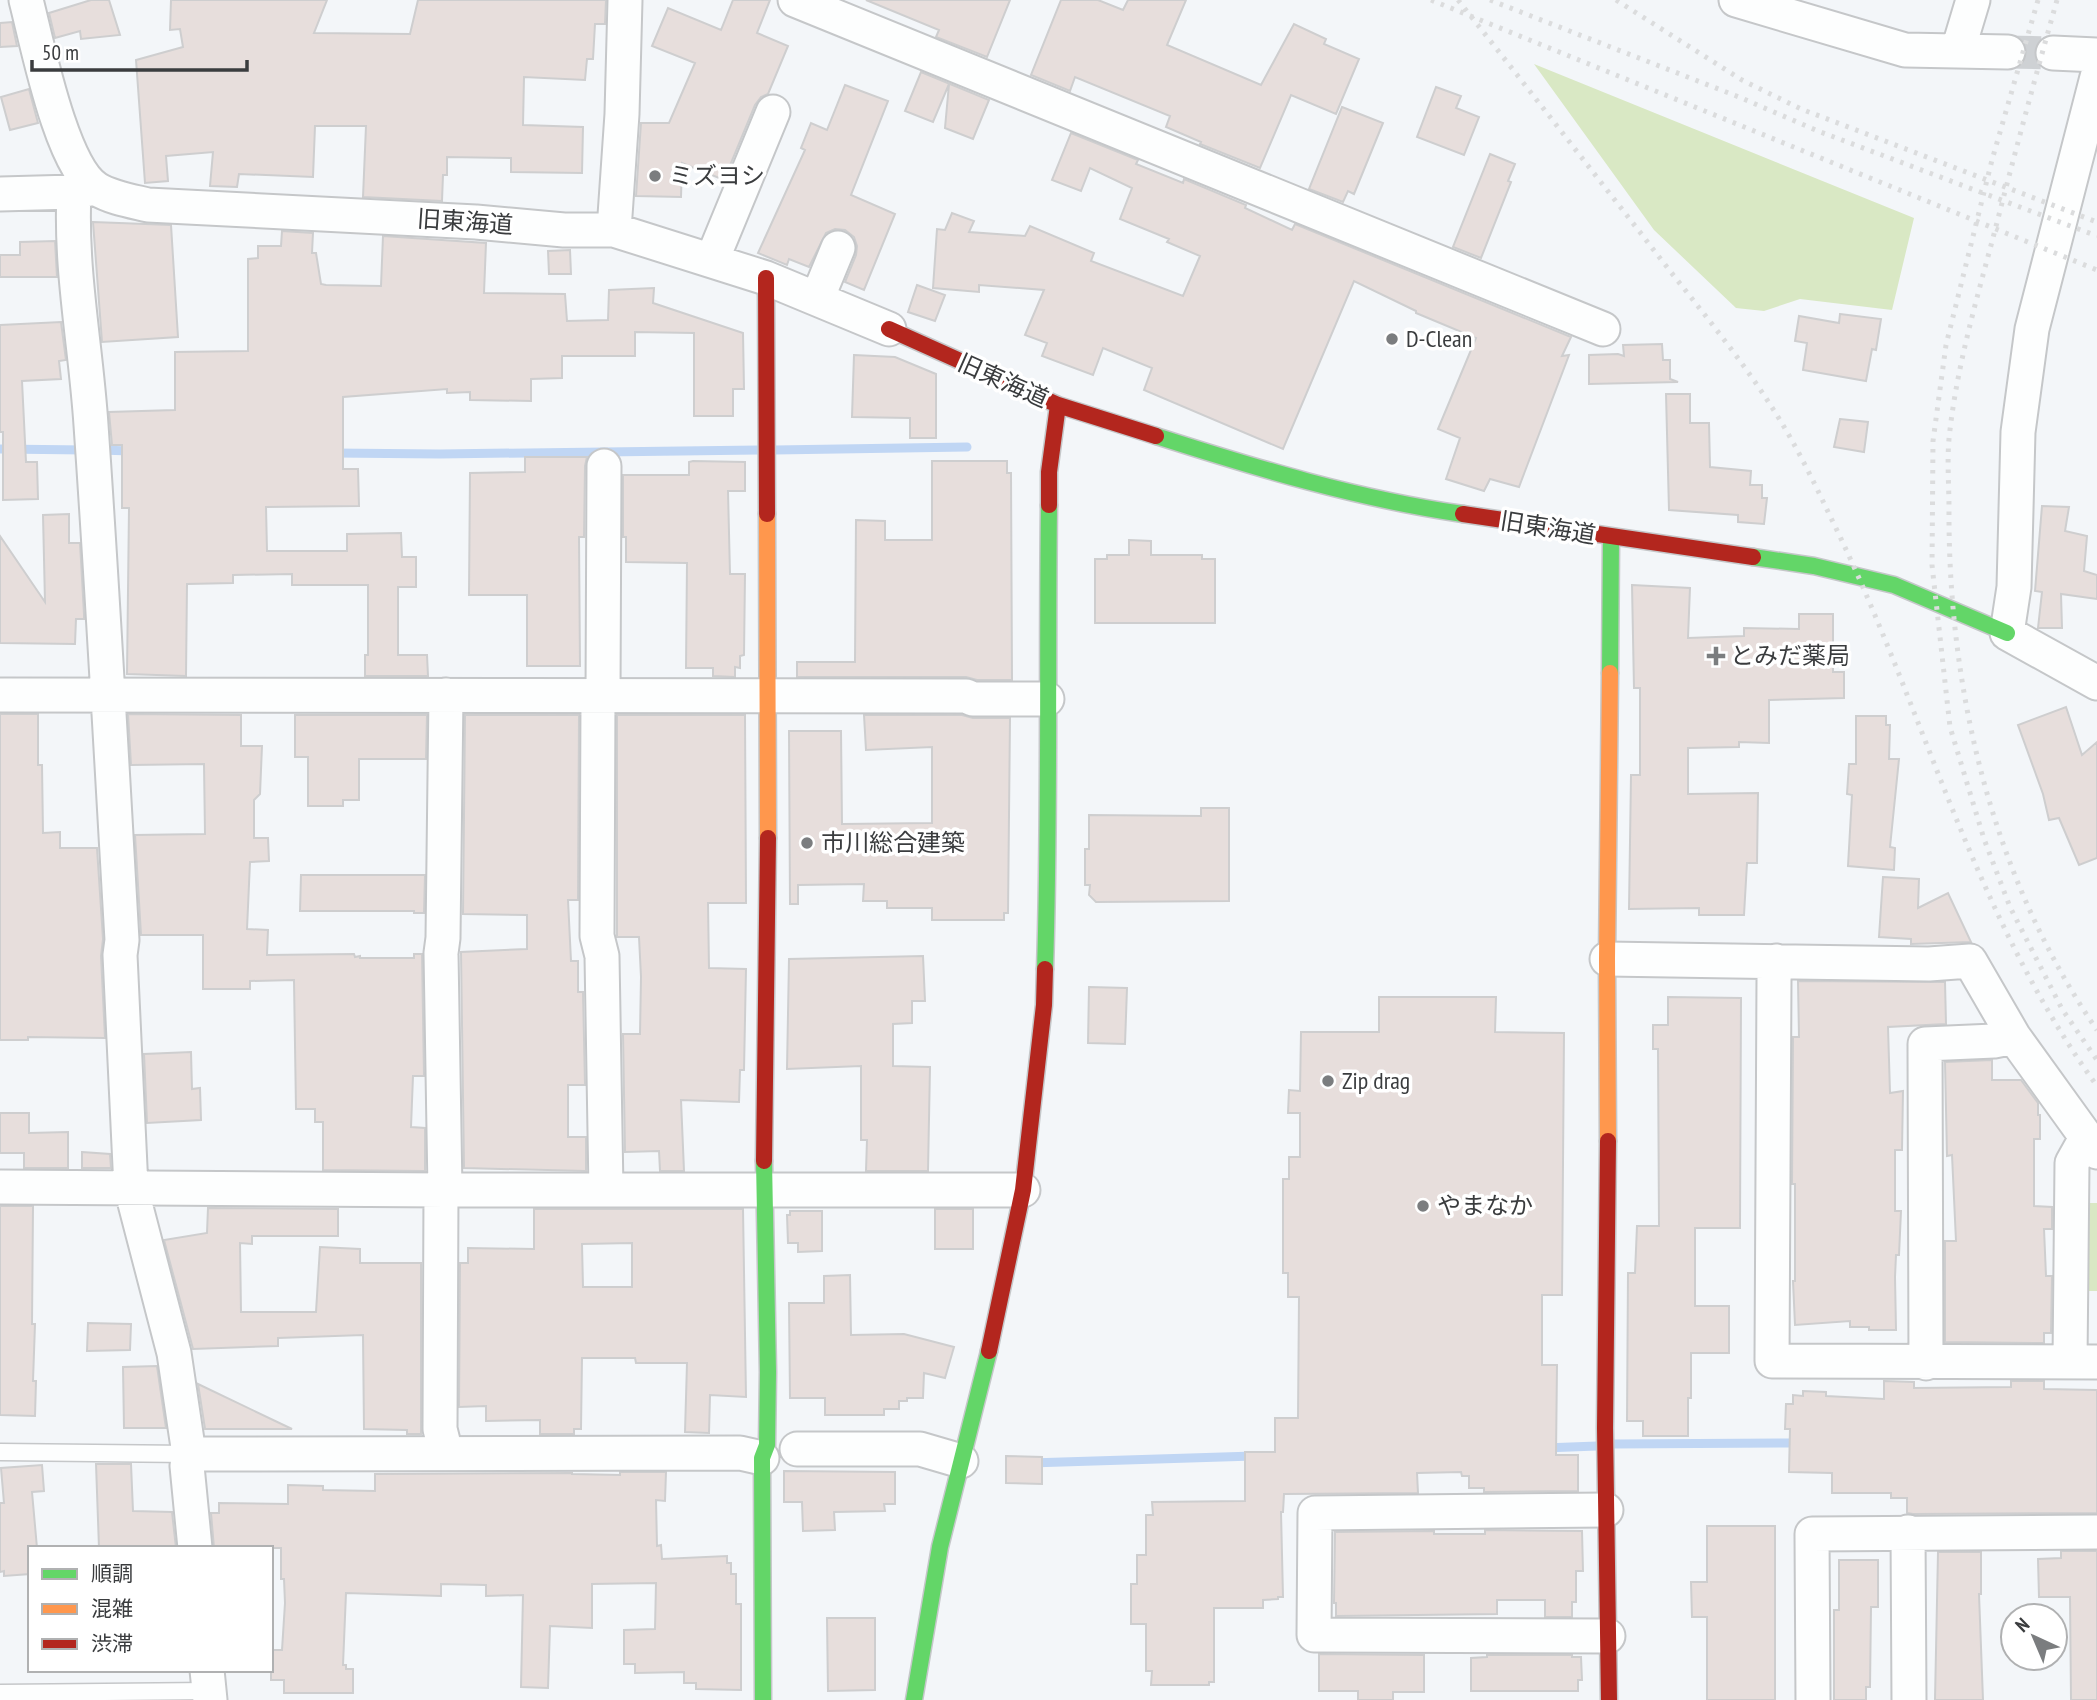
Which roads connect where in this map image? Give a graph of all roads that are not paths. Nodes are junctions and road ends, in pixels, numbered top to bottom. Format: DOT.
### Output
graph roads {
  1 [pos="26,0"];
  2 [pos="625,0"];
  3 [pos="794,0"];
  4 [pos="1736,0"];
  5 [pos="1973,0"];
  6 [pos="1958,50"];
  7 [pos="2008,52"];
  8 [pos="2053,53"];
  9 [pos="2097,55"];
  10 [pos="2097,77"];
  11 [pos="773,112"];
  12 [pos="84,190"];
  13 [pos="0,194"];
  14 [pos="614,230"];
  15 [pos="838,248"];
  16 [pos="712,260"];
  17 [pos="766,278"];
  18 [pos="817,299"];
  19 [pos="889,329"];
  20 [pos="1603,329"];
  21 [pos="1058,405"];
  22 [pos="604,466"];
  23 [pos="1611,537"];
  24 [pos="2007,633"];
  25 [pos="2097,683"];
  26 [pos="0,695"];
  27 [pos="446,695"];
  28 [pos="108,696"];
  29 [pos="601,697"];
  30 [pos="768,698"];
  31 [pos="1047,699"];
  32 [pos="1607,959"];
  33 [pos="1776,961"];
  34 [pos="2014,1037"];
  35 [pos="2092,1144"];
  36 [pos="0,1187"];
  37 [pos="131,1188"];
  38 [pos="443,1190"];
  39 [pos="606,1190"];
  40 [pos="1023,1190"];
  41 [pos="765,1191"];
  42 [pos="2083,1362"];
  43 [pos="1926,1363"];
  44 [pos="797,1449"];
  45 [pos="0,1452"];
  46 [pos="446,1453"];
  47 [pos="189,1454"];
  48 [pos="762,1458"];
  49 [pos="961,1461"];
  50 [pos="1606,1510"];
  51 [pos="1908,1532"];
  52 [pos="2097,1532"];
  53 [pos="195,1546"];
  54 [pos="1608,1636"];
  55 [pos="208,1687"];
  56 [pos="0,1693"];
  57 [pos="763,1700"];
  58 [pos="914,1700"];
  59 [pos="1609,1700"];
  60 [pos="1813,1700"];
  61 [pos="1909,1700"];
  1 -- 12 [label="street"];
  2 -- 14 [label="street"];
  3 -- 20 [label="street"];
  4 -- 6 [label="street"];
  5 -- 6 [label="street"];
  6 -- 7 [label="street"];
  8 -- 9 [label="street"];
  10 -- 24 [label="street"];
  11 -- 16 [label="street"];
  12 -- 13 [label="street"];
  12 -- 14 [label="street, 旧東海道"];
  12 -- 28 [label="street"];
  14 -- 16 [label="street, 旧東海道"];
  15 -- 18 [label="street"];
  16 -- 17 [label="street, 旧東海道"];
  17 -- 18 [label="street, 旧東海道"];
  17 -- 30 [label="street"];
  18 -- 19 [label="street, 旧東海道"];
  19 -- 21 [label="street, 旧東海道"];
  21 -- 23 [label="street, 旧東海道"];
  21 -- 31 [label="street"];
  22 -- 29 [label="street"];
  23 -- 24 [label="street, 旧東海道"];
  23 -- 32 [label="street"];
  24 -- 25 [label="street, 旧東海道"];
  26 -- 28 [label="street"];
  27 -- 28 [label="street"];
  27 -- 29 [label="street"];
  27 -- 38 [label="street"];
  28 -- 37 [label="street"];
  29 -- 30 [label="street"];
  29 -- 39 [label="street"];
  30 -- 31 [label="street"];
  30 -- 41 [label="street"];
  31 -- 40 [label="street"];
  32 -- 33 [label="street"];
  32 -- 50 [label="street"];
  33 -- 34 [label="street"];
  33 -- 43 [label="street"];
  34 -- 35 [label="street"];
  34 -- 43 [label="street"];
  35 -- 42 [label="street"];
  36 -- 37 [label="street"];
  37 -- 38 [label="street"];
  37 -- 47 [label="street"];
  38 -- 39 [label="street"];
  38 -- 46 [label="street"];
  39 -- 41 [label="street"];
  40 -- 41 [label="street"];
  40 -- 49 [label="street"];
  41 -- 48 [label="street"];
  42 -- 43 [label="street"];
  44 -- 49 [label="street"];
  45 -- 47 [label="lane"];
  46 -- 47 [label="street"];
  46 -- 48 [label="street"];
  47 -- 53 [label="street"];
  48 -- 57 [label="street"];
  49 -- 58 [label="street"];
  50 -- 54 [label="street"];
  50 -- 54 [label="street"];
  51 -- 52 [label="street"];
  51 -- 60 [label="street"];
  51 -- 61 [label="street"];
  54 -- 59 [label="street"];
  55 -- 56 [label="lane"];
}
